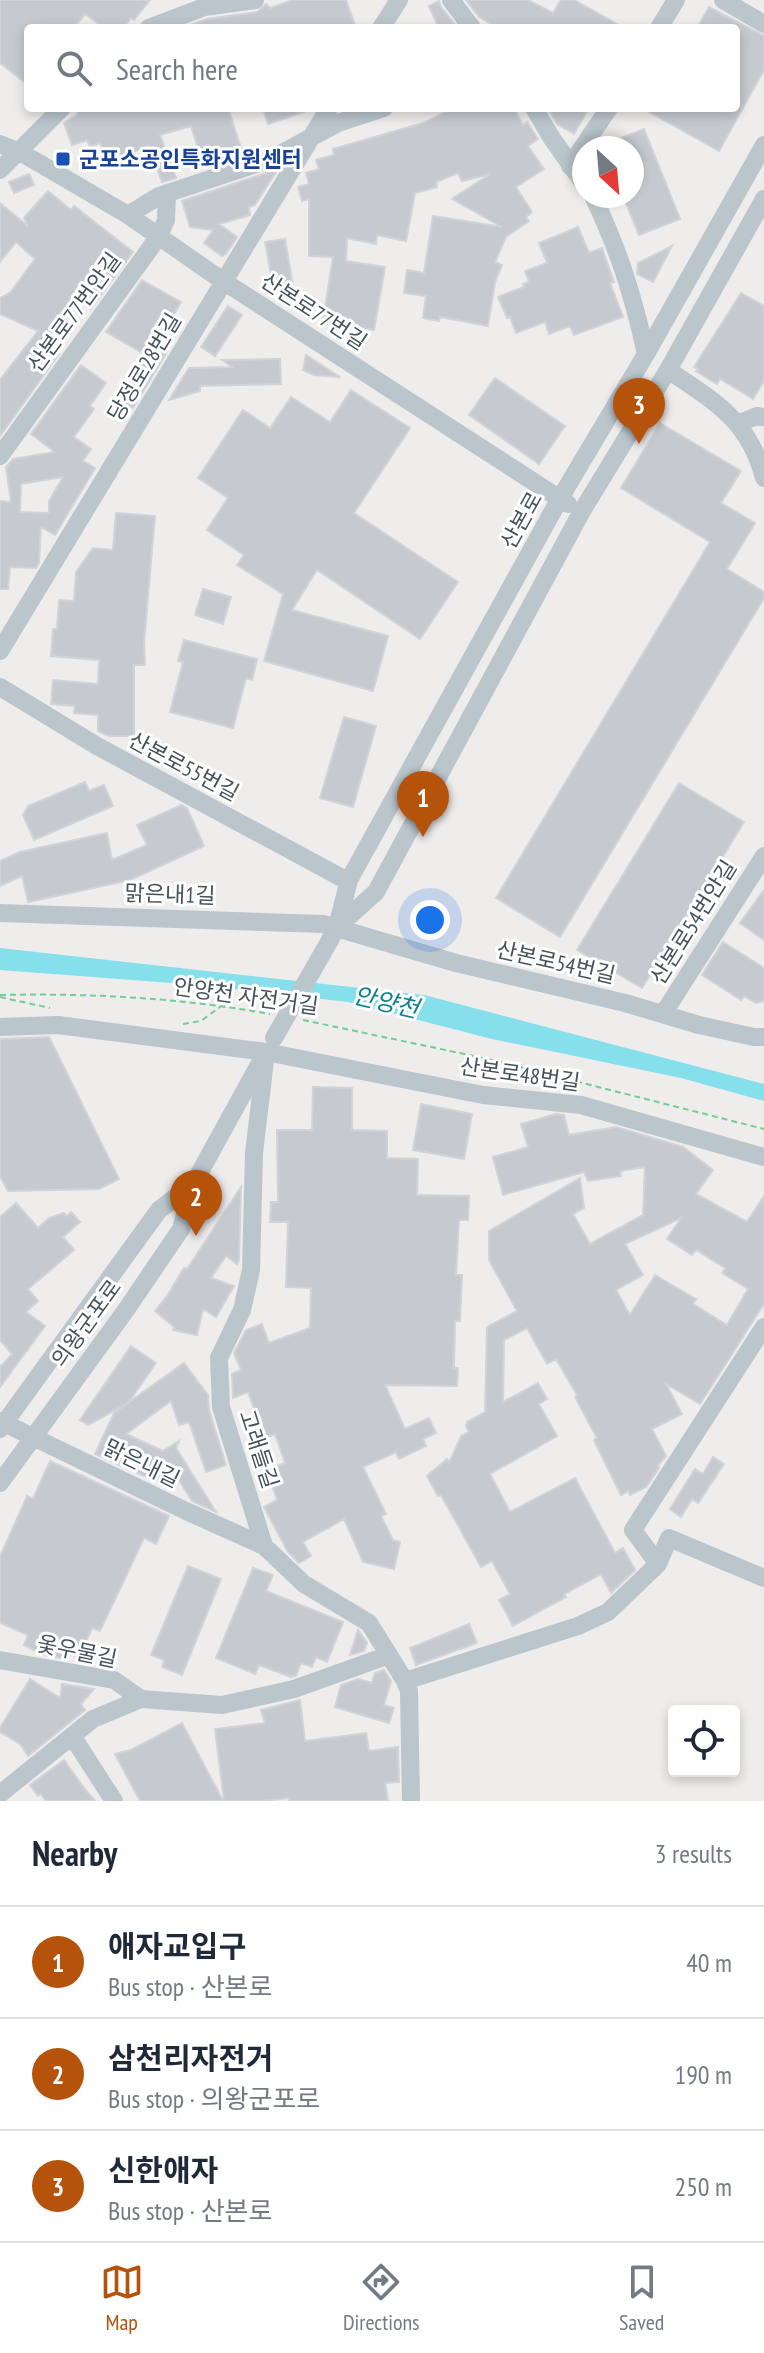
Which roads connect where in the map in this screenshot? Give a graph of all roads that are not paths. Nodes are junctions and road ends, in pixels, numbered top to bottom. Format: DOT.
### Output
graph roads {
  1 [pos="255,0"];
  2 [pos="399,0"];
  3 [pos="451,0"];
  4 [pos="676,0"];
  5 [pos="723,0"];
  6 [pos="159,24"];
  7 [pos="384,24"];
  8 [pos="469,24"];
  9 [pos="661,24"];
  10 [pos="764,24"];
  11 [pos="58,112"];
  12 [pos="326,112"];
  13 [pos="372,112"];
  14 [pos="536,112"];
  15 [pos="606,112"];
  16 [pos="309,140"];
  17 [pos="0,144"];
  18 [pos="764,145"];
  19 [pos="20,152"];
  20 [pos="570,166"];
  21 [pos="572,169"];
  22 [pos="0,170"];
  23 [pos="167,193"];
  24 [pos="764,199"];
  25 [pos="599,208"];
  26 [pos="128,215"];
  27 [pos="159,236"];
  28 [pos="223,281"];
  29 [pos="646,354"];
  30 [pos="668,370"];
  31 [pos="764,417"];
  32 [pos="737,424"];
  33 [pos="0,456"];
  34 [pos="764,478"];
  35 [pos="559,500"];
  36 [pos="582,511"];
  37 [pos="0,651"];
  38 [pos="0,687"];
  39 [pos="764,856"];
  40 [pos="349,880"];
  41 [pos="0,913"];
  42 [pos="334,934"];
  43 [pos="663,1014"];
  44 [pos="0,1027"];
  45 [pos="761,1039"];
  46 [pos="270,1045"];
  47 [pos="764,1157"];
  48 [pos="194,1183"];
  49 [pos="764,1327"];
  50 [pos="1,1424"];
  51 [pos="33,1435"];
  52 [pos="0,1483"];
  53 [pos="264,1546"];
  54 [pos="658,1564"];
  55 [pos="764,1578"];
  56 [pos="389,1655"];
  57 [pos="0,1660"];
  58 [pos="405,1681"];
  59 [pos="141,1699"];
  60 [pos="72,1736"];
  61 [pos="0,1794"];
  62 [pos="114,1801"];
  63 [pos="411,1801"];
  1 -- 6 [label="street"];
  2 -- 7 [label="street"];
  3 -- 8 [label="street"];
  4 -- 9 [label="street"];
  5 -- 10 [label="street"];
  11 -- 19 [label="street"];
  12 -- 16 [label="street, 당정로28번길"];
  13 -- 16 [label="street"];
  14 -- 20 [label="street"];
  15 -- 20 [label="street"];
  16 -- 23 [label="street"];
  16 -- 28 [label="street, 당정로28번길"];
  17 -- 19 [label="street, 산본로77번길"];
  18 -- 29 [label="street, 산본로"];
  19 -- 22 [label="street"];
  19 -- 26 [label="street, 산본로77번길"];
  20 -- 21 [label="street"];
  23 -- 26 [label="street"];
  23 -- 27 [label="street"];
  24 -- 30 [label="street"];
  25 -- 29 [label="street"];
  26 -- 27 [label="street, 산본로77번길"];
  27 -- 28 [label="street, 산본로77번길"];
  27 -- 33 [label="street, 산본로77번안길"];
  28 -- 35 [label="street, 산본로77번길"];
  28 -- 37 [label="street, 당정로28번길"];
  29 -- 35 [label="street, 산본로"];
  30 -- 32 [label="street"];
  30 -- 36 [label="street"];
  31 -- 32 [label="street"];
  32 -- 34 [label="street"];
  35 -- 36 [label="street, 산본로77번길"];
  35 -- 40 [label="street, 산본로"];
  36 -- 42 [label="street"];
  38 -- 40 [label="street, 산본로55번길"];
  39 -- 43 [label="street, 산본로54번안길"];
  40 -- 42 [label="street, 산본로"];
  41 -- 42 [label="street, 맑은내1길"];
  42 -- 43 [label="street, 산본로54번길"];
  42 -- 46 [label="street, 의왕군포로, bridge"];
  43 -- 45 [label="street, 산본로54번길"];
  44 -- 46 [label="street"];
  46 -- 47 [label="street, 산본로48번길"];
  46 -- 48 [label="street, 의왕군포로"];
  46 -- 53 [label="street, 고래들길"];
  48 -- 50 [label="street, 의왕군포로"];
  48 -- 51 [label="street, 의왕군포로"];
  49 -- 54 [label="street"];
  50 -- 51 [label="street, 맑은내길"];
  51 -- 52 [label="street, 의왕군포로"];
  51 -- 53 [label="street, 맑은내길"];
  53 -- 56 [label="street, 고래들길"];
  54 -- 55 [label="street"];
  54 -- 58 [label="street"];
  56 -- 58 [label="street, 고래들길"];
  56 -- 59 [label="street"];
  57 -- 59 [label="street, 옻우물길"];
  58 -- 63 [label="street, 고래들길"];
  59 -- 60 [label="street"];
  60 -- 61 [label="street"];
  60 -- 62 [label="street"];
}
